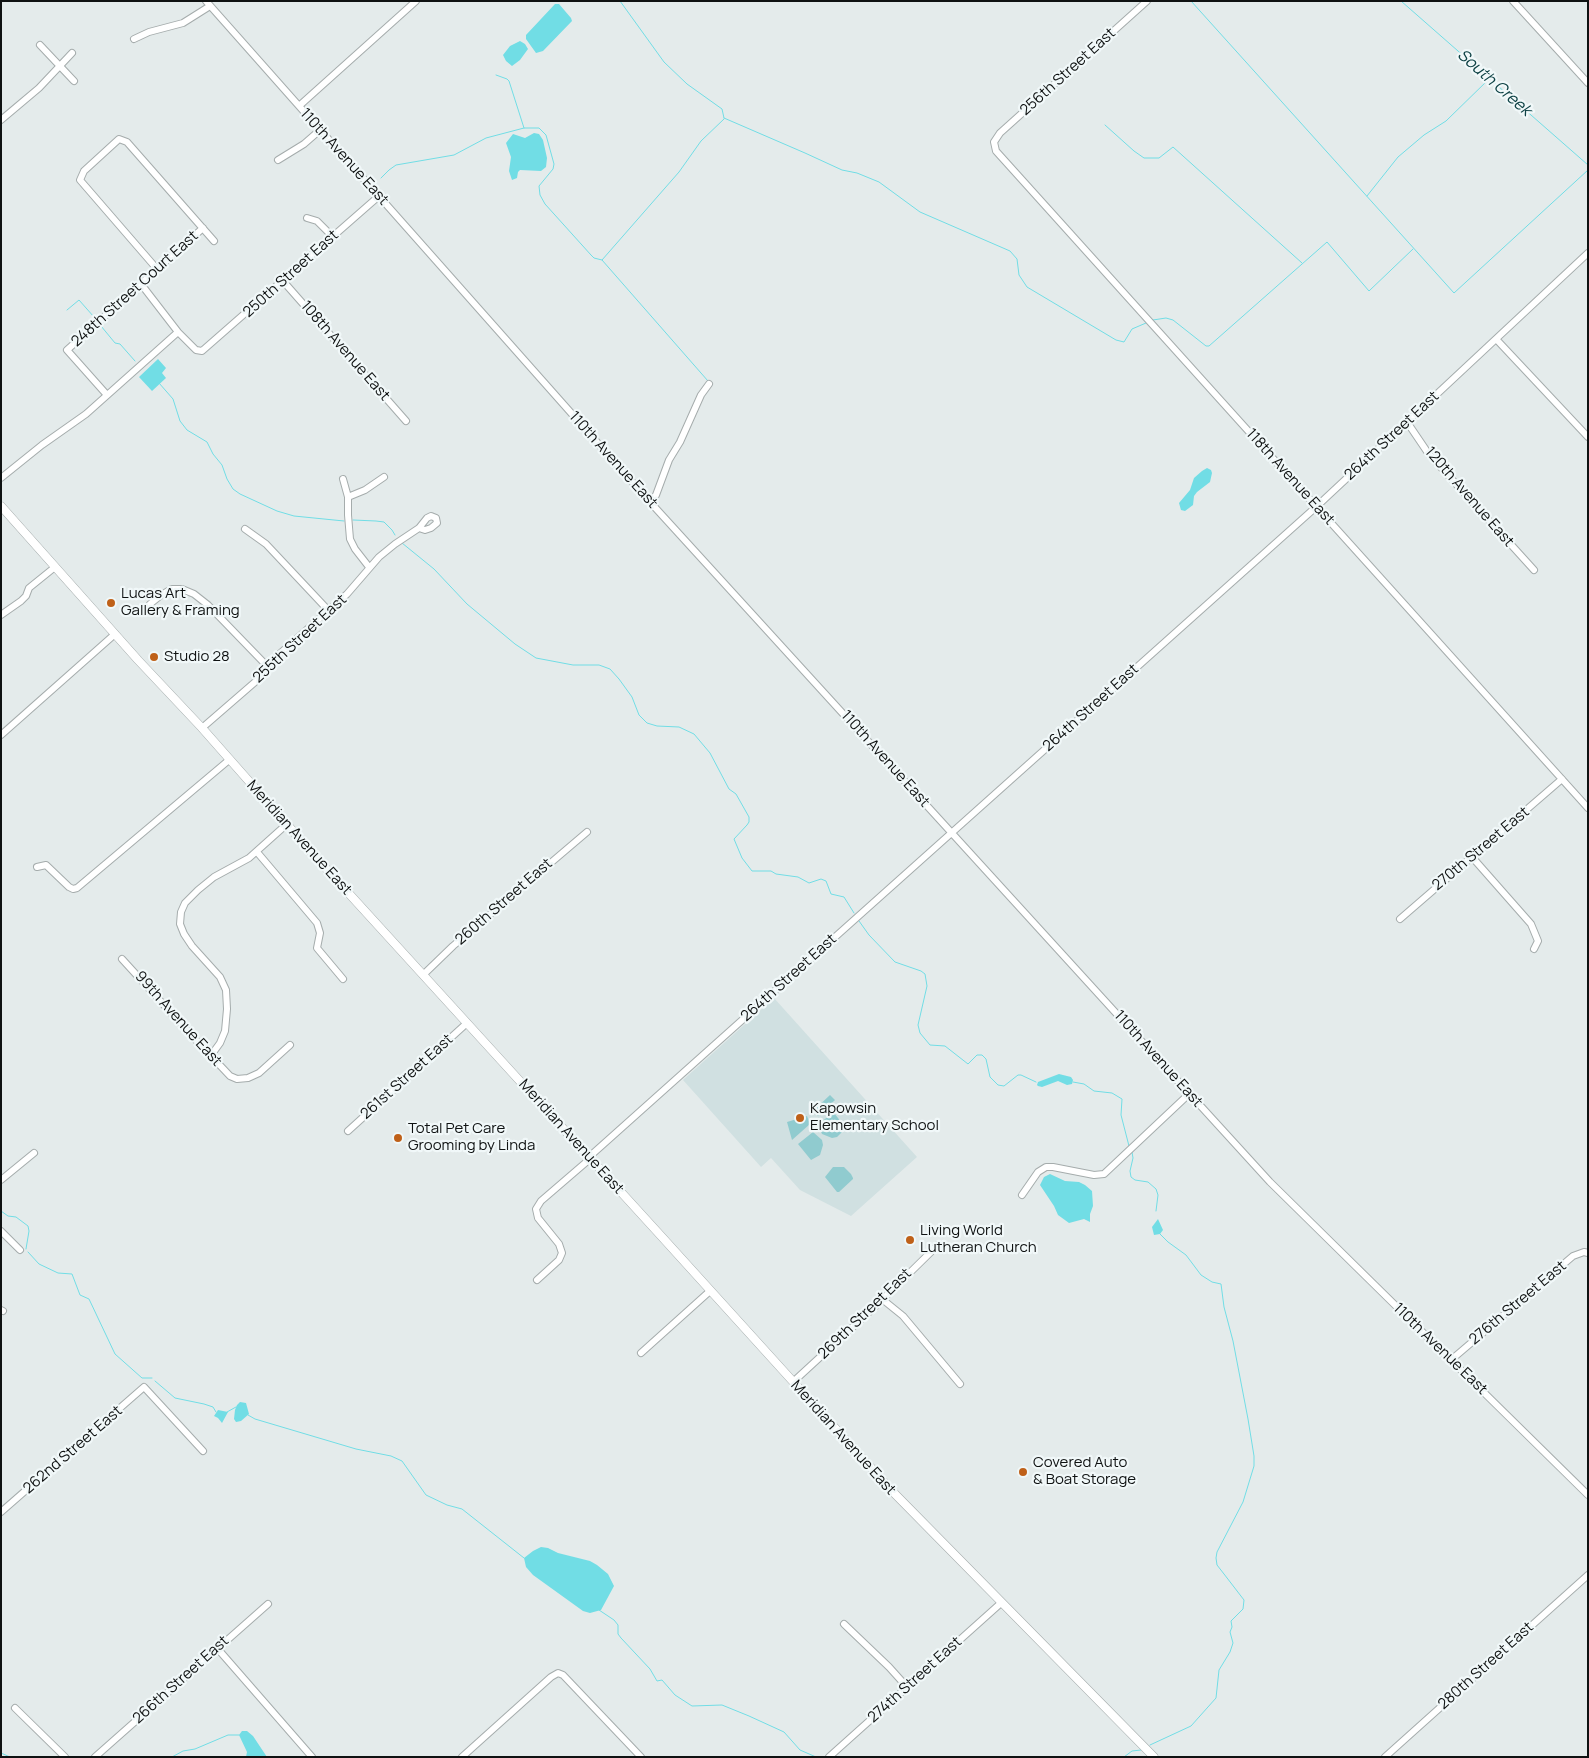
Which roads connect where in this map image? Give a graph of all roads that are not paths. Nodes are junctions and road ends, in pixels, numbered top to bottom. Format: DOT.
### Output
graph roads {
  1 [pos="416,1"];
  2 [pos="1148,1"];
  3 [pos="1513,1"];
  4 [pos="208,4"];
  5 [pos="134,39"];
  6 [pos="40,45"];
  7 [pos="72,53"];
  8 [pos="60,66"];
  9 [pos="74,81"];
  10 [pos="1588,84"];
  11 [pos="299,106"];
  12 [pos="1,120"];
  13 [pos="320,130"];
  14 [pos="994,145"];
  15 [pos="278,160"];
  16 [pos="378,196"];
  17 [pos="307,218"];
  18 [pos="203,228"];
  19 [pos="333,237"];
  20 [pos="214,241"];
  21 [pos="1588,253"];
  22 [pos="157,268"];
  23 [pos="283,281"];
  24 [pos="141,284"];
  25 [pos="178,332"];
  26 [pos="1496,339"];
  27 [pos="709,384"];
  28 [pos="107,395"];
  29 [pos="406,421"];
  30 [pos="1407,422"];
  31 [pos="1588,437"];
  32 [pos="3,477"];
  33 [pos="384,477"];
  34 [pos="343,479"];
  35 [pos="348,496"];
  36 [pos="650,502"];
  37 [pos="1,506"];
  38 [pos="1316,507"];
  39 [pos="418,528"];
  40 [pos="245,529"];
  41 [pos="55,567"];
  42 [pos="369,567"];
  43 [pos="1534,570"];
  44 [pos="150,604"];
  45 [pos="328,610"];
  46 [pos="1,615"];
  47 [pos="115,634"];
  48 [pos="268,667"];
  49 [pos="202,728"];
  50 [pos="1,735"];
  51 [pos="229,760"];
  52 [pos="1562,779"];
  53 [pos="1588,808"];
  54 [pos="287,824"];
  55 [pos="587,832"];
  56 [pos="952,833"];
  57 [pos="257,852"];
  58 [pos="1472,856"];
  59 [pos="37,867"];
  60 [pos="1400,919"];
  61 [pos="1534,949"];
  62 [pos="122,959"];
  63 [pos="423,975"];
  64 [pos="343,979"];
  65 [pos="467,1023"];
  66 [pos="290,1045"];
  67 [pos="212,1054"];
  68 [pos="1189,1094"];
  69 [pos="348,1131"];
  70 [pos="34,1153"];
  71 [pos="590,1158"];
  72 [pos="1,1180"];
  73 [pos="1022,1195"];
  74 [pos="1,1231"];
  75 [pos="938,1245"];
  76 [pos="20,1250"];
  77 [pos="1588,1253"];
  78 [pos="537,1280"];
  79 [pos="710,1291"];
  80 [pos="882,1299"];
  81 [pos="641,1353"];
  82 [pos="1450,1360"];
  83 [pos="792,1382"];
  84 [pos="960,1384"];
  85 [pos="203,1451"];
  86 [pos="1588,1495"];
  87 [pos="1,1512"];
  88 [pos="1588,1575"];
  89 [pos="1000,1603"];
  90 [pos="268,1604"];
  91 [pos="844,1624"];
  92 [pos="217,1648"];
  93 [pos="907,1687"];
  94 [pos="15,1708"];
  95 [pos="65,1757"];
  96 [pos="95,1757"];
  97 [pos="312,1757"];
  98 [pos="462,1757"];
  99 [pos="641,1757"];
  100 [pos="828,1757"];
  101 [pos="1154,1757"];
  102 [pos="1385,1757"];
  1 -- 11 [label="street"];
  2 -- 14 [label="street, 256th Street East"];
  3 -- 10 [label="street"];
  4 -- 5 [label="street"];
  4 -- 11 [label="street, 110th Avenue East"];
  6 -- 8 [label="street"];
  7 -- 8 [label="street"];
  8 -- 9 [label="street"];
  8 -- 12 [label="street"];
  11 -- 13 [label="street, 110th Avenue East"];
  13 -- 15 [label="street"];
  13 -- 16 [label="street, 110th Avenue East"];
  14 -- 38 [label="street, 118th Avenue East"];
  16 -- 19 [label="street, 250th Street East"];
  16 -- 36 [label="street, 110th Avenue East"];
  17 -- 19 [label="street"];
  18 -- 20 [label="street"];
  18 -- 22 [label="street, 248th Street Court East"];
  18 -- 22 [label="street"];
  19 -- 23 [label="street, 250th Street East"];
  21 -- 26 [label="street, 264th Street East"];
  22 -- 24 [label="street, 248th Street Court East"];
  23 -- 25 [label="street, 250th Street East"];
  23 -- 29 [label="street, 108th Avenue East"];
  24 -- 25 [label="street"];
  24 -- 28 [label="street, 248th Street Court East"];
  25 -- 28 [label="street"];
  26 -- 30 [label="street, 264th Street East"];
  26 -- 31 [label="street"];
  27 -- 36 [label="street"];
  28 -- 32 [label="street"];
  30 -- 38 [label="street, 264th Street East"];
  30 -- 43 [label="street, 120th Avenue East"];
  33 -- 35 [label="street"];
  34 -- 35 [label="street"];
  35 -- 42 [label="street"];
  36 -- 56 [label="street, 110th Avenue East"];
  37 -- 41 [label="main road, Meridian Avenue East"];
  38 -- 52 [label="street, 118th Avenue East"];
  38 -- 56 [label="street, 264th Street East"];
  39 -- 42 [label="street, 255th Street East"];
  40 -- 45 [label="street"];
  41 -- 46 [label="street"];
  41 -- 47 [label="main road, Meridian Avenue East"];
  42 -- 45 [label="street, 255th Street East"];
  44 -- 48 [label="street"];
  45 -- 48 [label="street, 255th Street East"];
  47 -- 49 [label="main road, Meridian Avenue East"];
  47 -- 50 [label="street"];
  48 -- 49 [label="street, 255th Street East"];
  49 -- 51 [label="main road, Meridian Avenue East"];
  51 -- 54 [label="main road, Meridian Avenue East"];
  51 -- 59 [label="street"];
  52 -- 53 [label="street, 118th Avenue East"];
  52 -- 58 [label="street, 270th Street East"];
  54 -- 57 [label="street"];
  54 -- 63 [label="main road, Meridian Avenue East"];
  55 -- 63 [label="street, 260th Street East"];
  56 -- 68 [label="street, 110th Avenue East"];
  56 -- 71 [label="street, 264th Street East"];
  57 -- 64 [label="street"];
  57 -- 67 [label="street"];
  58 -- 60 [label="street, 270th Street East"];
  58 -- 61 [label="street"];
  62 -- 67 [label="street, 99th Avenue East"];
  63 -- 65 [label="main road, Meridian Avenue East"];
  65 -- 69 [label="street, 261st Street East"];
  65 -- 71 [label="main road, Meridian Avenue East"];
  66 -- 67 [label="street, 99th Avenue East"];
  68 -- 73 [label="street"];
  68 -- 82 [label="street, 110th Avenue East"];
  70 -- 72 [label="street"];
  71 -- 78 [label="street, 264th Street East"];
  71 -- 79 [label="main road, Meridian Avenue East"];
  74 -- 76 [label="street"];
  75 -- 80 [label="street, 269th Street East"];
  77 -- 82 [label="street, 276th Street East"];
  79 -- 81 [label="street"];
  79 -- 83 [label="main road, Meridian Avenue East"];
  80 -- 83 [label="street, 269th Street East"];
  80 -- 84 [label="street"];
  82 -- 86 [label="street, 110th Avenue East"];
  83 -- 89 [label="main road, Meridian Avenue East"];
  85 -- 87 [label="street, 262nd Street East"];
  88 -- 102 [label="street, 280th Street East"];
  89 -- 93 [label="street, 274th Street East"];
  89 -- 101 [label="main road, Meridian Avenue East"];
  90 -- 92 [label="street, 266th Street East"];
  91 -- 93 [label="street"];
  92 -- 96 [label="street, 266th Street East"];
  92 -- 97 [label="street"];
  93 -- 100 [label="street, 274th Street East"];
  94 -- 95 [label="street"];
  98 -- 99 [label="street"];
}
